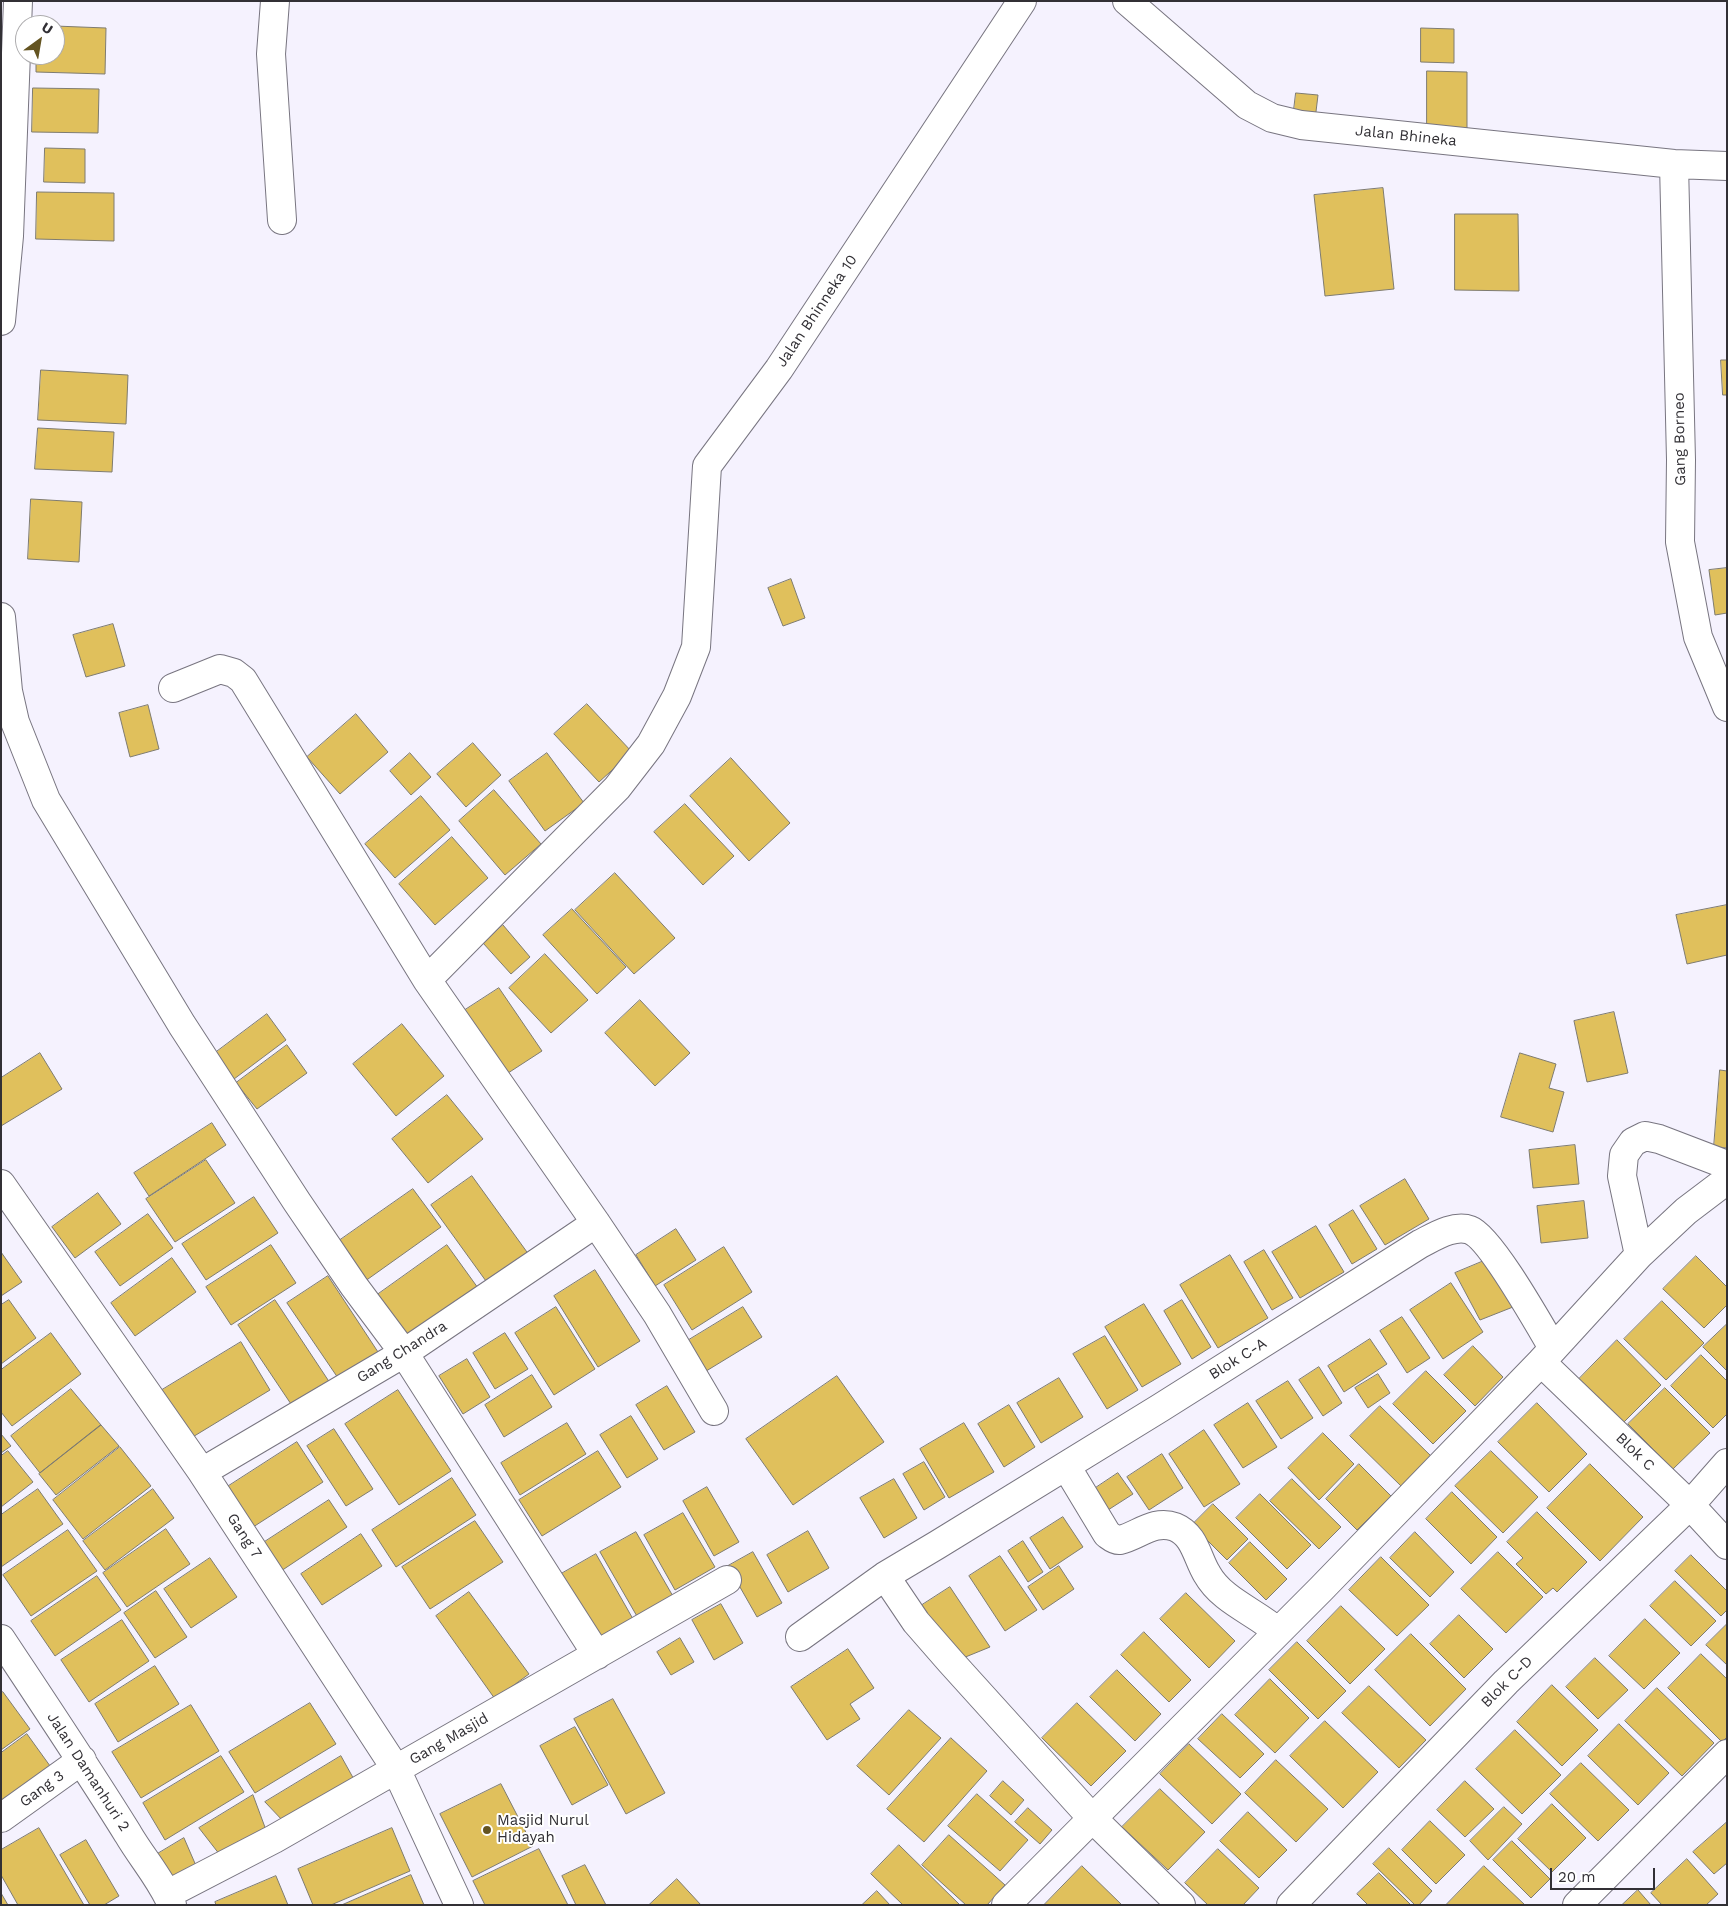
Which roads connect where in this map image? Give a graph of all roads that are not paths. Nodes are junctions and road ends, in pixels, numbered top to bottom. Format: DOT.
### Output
graph roads {
  1 [pos="18,1"];
  2 [pos="275,1"];
  3 [pos="1022,1"];
  4 [pos="1127,1"];
  5 [pos="1674,164"];
  6 [pos="1727,166"];
  7 [pos="282,220"];
  8 [pos="1,321"];
  9 [pos="1,617"];
  10 [pos="173,688"];
  11 [pos="1727,707"];
  12 [pos="427,980"];
  13 [pos="1727,1165"];
  14 [pos="1727,1180"];
  15 [pos="1,1184"];
  16 [pos="596,1223"];
  17 [pos="1639,1255"];
  18 [pos="404,1353"];
  19 [pos="1547,1355"];
  20 [pos="714,1411"];
  21 [pos="1727,1463"];
  22 [pos="1066,1466"];
  23 [pos="202,1472"];
  24 [pos="1690,1504"];
  25 [pos="1727,1546"];
  26 [pos="884,1576"];
  27 [pos="727,1580"];
  28 [pos="1278,1632"];
  29 [pos="800,1637"];
  30 [pos="1,1640"];
  31 [pos="597,1655"];
  32 [pos="1727,1754"];
  33 [pos="82,1760"];
  34 [pos="396,1769"];
  35 [pos="1,1818"];
  36 [pos="1092,1818"];
  37 [pos="170,1899"];
  38 [pos="459,1905"];
  39 [pos="1006,1905"];
  40 [pos="1181,1905"];
  41 [pos="1291,1905"];
  42 [pos="1577,1905"];
  1 -- 8 [label="street"];
  2 -- 7 [label="street"];
  3 -- 12 [label="street, Jalan Bhinneka 10"];
  4 -- 5 [label="street, Jalan Bhineka"];
  5 -- 6 [label="street, Jalan Bhineka"];
  5 -- 11 [label="street, Gang Borneo"];
  9 -- 18 [label="street"];
  10 -- 12 [label="street"];
  12 -- 16 [label="street"];
  13 -- 17 [label="street"];
  14 -- 17 [label="street"];
  15 -- 23 [label="street, Gang 7"];
  16 -- 18 [label="street, Gang Chandra"];
  16 -- 20 [label="street"];
  17 -- 19 [label="street"];
  18 -- 23 [label="street, Gang Chandra"];
  18 -- 31 [label="street"];
  19 -- 22 [label="street, Blok C-A"];
  19 -- 24 [label="street, Blok C"];
  19 -- 28 [label="street"];
  21 -- 24 [label="street, Blok C-D"];
  22 -- 26 [label="street, Blok C-A"];
  22 -- 28 [label="street"];
  23 -- 34 [label="street, Gang 7"];
  24 -- 25 [label="street, Blok C"];
  24 -- 41 [label="street, Blok C-D"];
  26 -- 29 [label="street, Blok C-A"];
  26 -- 36 [label="street"];
  27 -- 31 [label="street, Gang Masjid"];
  28 -- 36 [label="street"];
  30 -- 33 [label="street, Jalan Damanhuri 2"];
  31 -- 34 [label="street, Gang Masjid"];
  32 -- 42 [label="street"];
  33 -- 35 [label="street, Gang 3"];
  33 -- 37 [label="street, Jalan Damanhuri 2"];
  34 -- 37 [label="street, Gang Masjid"];
  34 -- 38 [label="street, Gang 7"];
  36 -- 39 [label="street"];
  36 -- 40 [label="street"];
}
